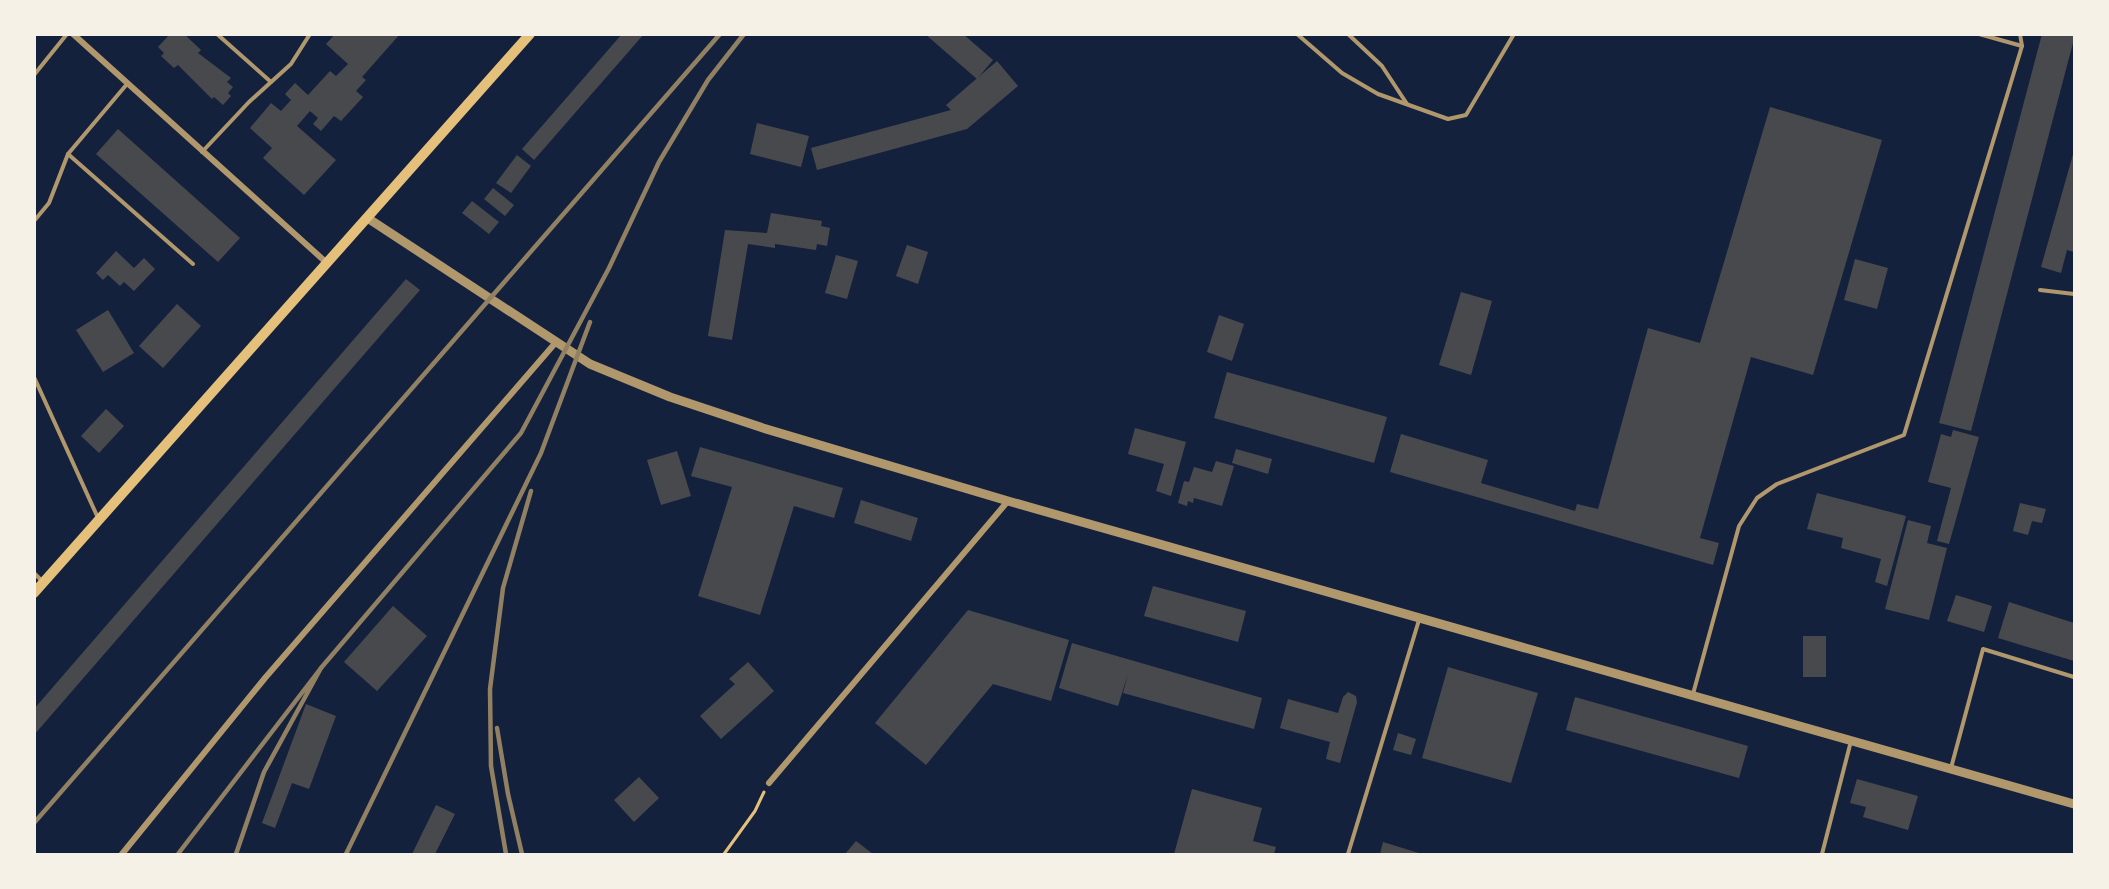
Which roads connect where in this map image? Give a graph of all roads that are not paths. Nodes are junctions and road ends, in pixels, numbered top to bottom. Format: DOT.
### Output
graph roads {
  1 [pos="67,34"];
  2 [pos="73,34"];
  3 [pos="217,34"];
  4 [pos="310,34"];
  5 [pos="530,34"];
  6 [pos="1297,34"];
  7 [pos="1348,34"];
  8 [pos="1514,34"];
  9 [pos="1979,34"];
  10 [pos="2020,34"];
  11 [pos="2022,46"];
  12 [pos="34,75"];
  13 [pos="270,82"];
  14 [pos="127,84"];
  15 [pos="1407,105"];
  16 [pos="202,152"];
  17 [pos="68,154"];
  18 [pos="369,219"];
  19 [pos="34,221"];
  20 [pos="193,264"];
  21 [pos="328,264"];
  22 [pos="2040,290"];
  23 [pos="2074,294"];
  24 [pos="556,341"];
  25 [pos="34,377"];
  26 [pos="1008,501"];
  27 [pos="99,520"];
  28 [pos="34,573"];
  29 [pos="44,583"];
  30 [pos="34,593"];
  31 [pos="1420,618"];
  32 [pos="2074,677"];
  33 [pos="1693,696"];
  34 [pos="1851,740"];
  35 [pos="1951,769"];
  36 [pos="769,783"];
  37 [pos="2074,804"];
  38 [pos="122,855"];
  39 [pos="1348,855"];
  40 [pos="1822,855"];
  1 -- 12 [label="lane"];
  2 -- 14 [label="street"];
  3 -- 13 [label="lane"];
  4 -- 13 [label="lane"];
  5 -- 18 [label="main road"];
  6 -- 15 [label="lane"];
  7 -- 15 [label="lane"];
  8 -- 15 [label="lane"];
  9 -- 11 [label="lane"];
  10 -- 11 [label="lane"];
  11 -- 33 [label="lane"];
  13 -- 16 [label="lane"];
  14 -- 16 [label="street"];
  14 -- 17 [label="lane"];
  16 -- 21 [label="street"];
  17 -- 19 [label="lane"];
  17 -- 20 [label="lane"];
  18 -- 21 [label="main road"];
  18 -- 24 [label="street"];
  21 -- 27 [label="main road"];
  22 -- 23 [label="lane"];
  24 -- 26 [label="street"];
  24 -- 38 [label="street"];
  25 -- 27 [label="lane"];
  26 -- 31 [label="street"];
  26 -- 36 [label="street"];
  27 -- 29 [label="main road"];
  28 -- 29 [label="lane"];
  29 -- 30 [label="main road"];
  31 -- 33 [label="street"];
  31 -- 39 [label="lane"];
  32 -- 35 [label="lane"];
  33 -- 34 [label="street"];
  34 -- 35 [label="street"];
  34 -- 40 [label="lane"];
  35 -- 37 [label="street"];
}
